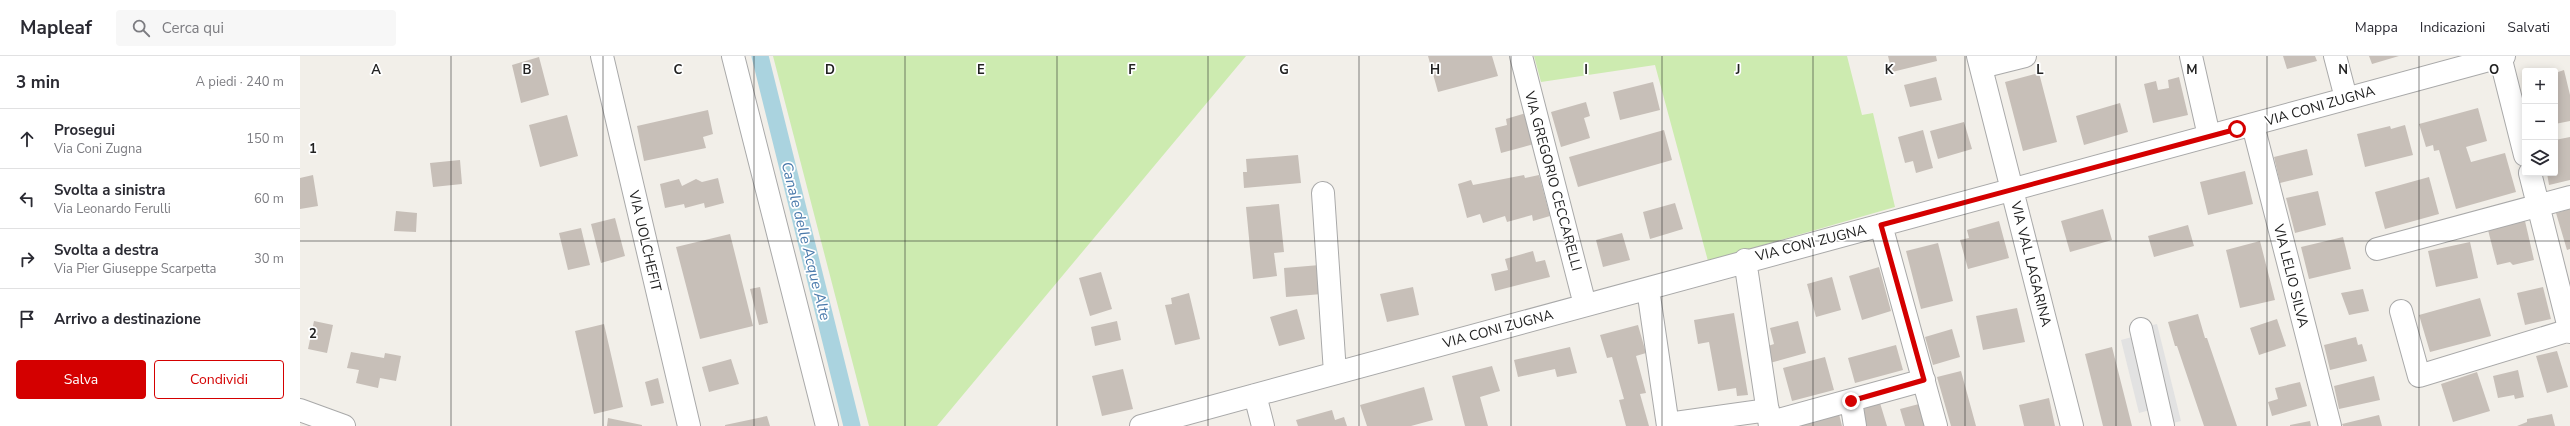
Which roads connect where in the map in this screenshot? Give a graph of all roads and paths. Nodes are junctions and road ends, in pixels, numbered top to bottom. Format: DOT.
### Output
graph roads {
  1 [pos="602,56"];
  2 [pos="733,56"];
  3 [pos="1520,56"];
  4 [pos="2025,56"];
  5 [pos="2191,56"];
  6 [pos="2335,56"];
  7 [pos="2501,56"];
  8 [pos="1979,62"];
  9 [pos="2346,98"];
  10 [pos="2252,125"];
  11 [pos="2209,136"];
  12 [pos="2522,143"];
  13 [pos="2531,176"];
  14 [pos="2012,188"];
  15 [pos="1324,193"];
  16 [pos="2570,197"];
  17 [pos="2538,206"];
  18 [pos="1881,225"];
  19 [pos="2377,249"];
  20 [pos="1745,260"];
  21 [pos="1648,289"];
  22 [pos="1585,305"];
  23 [pos="2401,312"];
  24 [pos="2141,329"];
  25 [pos="2570,331"];
  26 [pos="1335,373"];
  27 [pos="1924,380"];
  28 [pos="1255,395"];
  29 [pos="1851,401"];
  30 [pos="300,410"];
  31 [pos="1772,419"];
  32 [pos="1668,425"];
  33 [pos="344,426"];
  34 [pos="689,426"];
  35 [pos="827,426"];
  36 [pos="1141,426"];
  37 [pos="1263,426"];
  38 [pos="1855,426"];
  39 [pos="1936,426"];
  40 [pos="2072,426"];
  41 [pos="2163,426"];
  42 [pos="2330,426"];
  1 -- 34 [label="street, VIA UOLCHEFIT"];
  2 -- 35 [label="street"];
  3 -- 22 [label="street, VIA GREGORIO CECCARELLI"];
  4 -- 8 [label="street"];
  5 -- 11 [label="street"];
  6 -- 9 [label="street"];
  7 -- 9 [label="street, VIA CONI ZUGNA"];
  7 -- 12 [label="street"];
  8 -- 14 [label="street, VIA VAL LAGARINA"];
  9 -- 10 [label="street, VIA CONI ZUGNA"];
  10 -- 11 [label="street, VIA CONI ZUGNA"];
  10 -- 42 [label="street, VIA LELIO SILVA"];
  11 -- 14 [label="street, VIA CONI ZUGNA"];
  13 -- 17 [label="street"];
  14 -- 18 [label="street, VIA CONI ZUGNA"];
  14 -- 40 [label="street, VIA VAL LAGARINA"];
  15 -- 26 [label="street"];
  16 -- 17 [label="street"];
  17 -- 19 [label="street"];
  17 -- 25 [label="street"];
  18 -- 20 [label="street, VIA CONI ZUGNA"];
  18 -- 27 [label="street"];
  20 -- 21 [label="street, VIA CONI ZUGNA"];
  20 -- 31 [label="street"];
  21 -- 22 [label="street, VIA CONI ZUGNA"];
  21 -- 32 [label="street"];
  22 -- 26 [label="street, VIA CONI ZUGNA"];
  23 -- 25 [label="street"];
  24 -- 41 [label="street"];
  26 -- 28 [label="street, VIA CONI ZUGNA"];
  27 -- 29 [label="street"];
  27 -- 39 [label="street"];
  28 -- 36 [label="street, VIA CONI ZUGNA"];
  28 -- 37 [label="street"];
  29 -- 31 [label="street"];
  29 -- 38 [label="street"];
  30 -- 33 [label="street"];
  31 -- 32 [label="street"];
}
